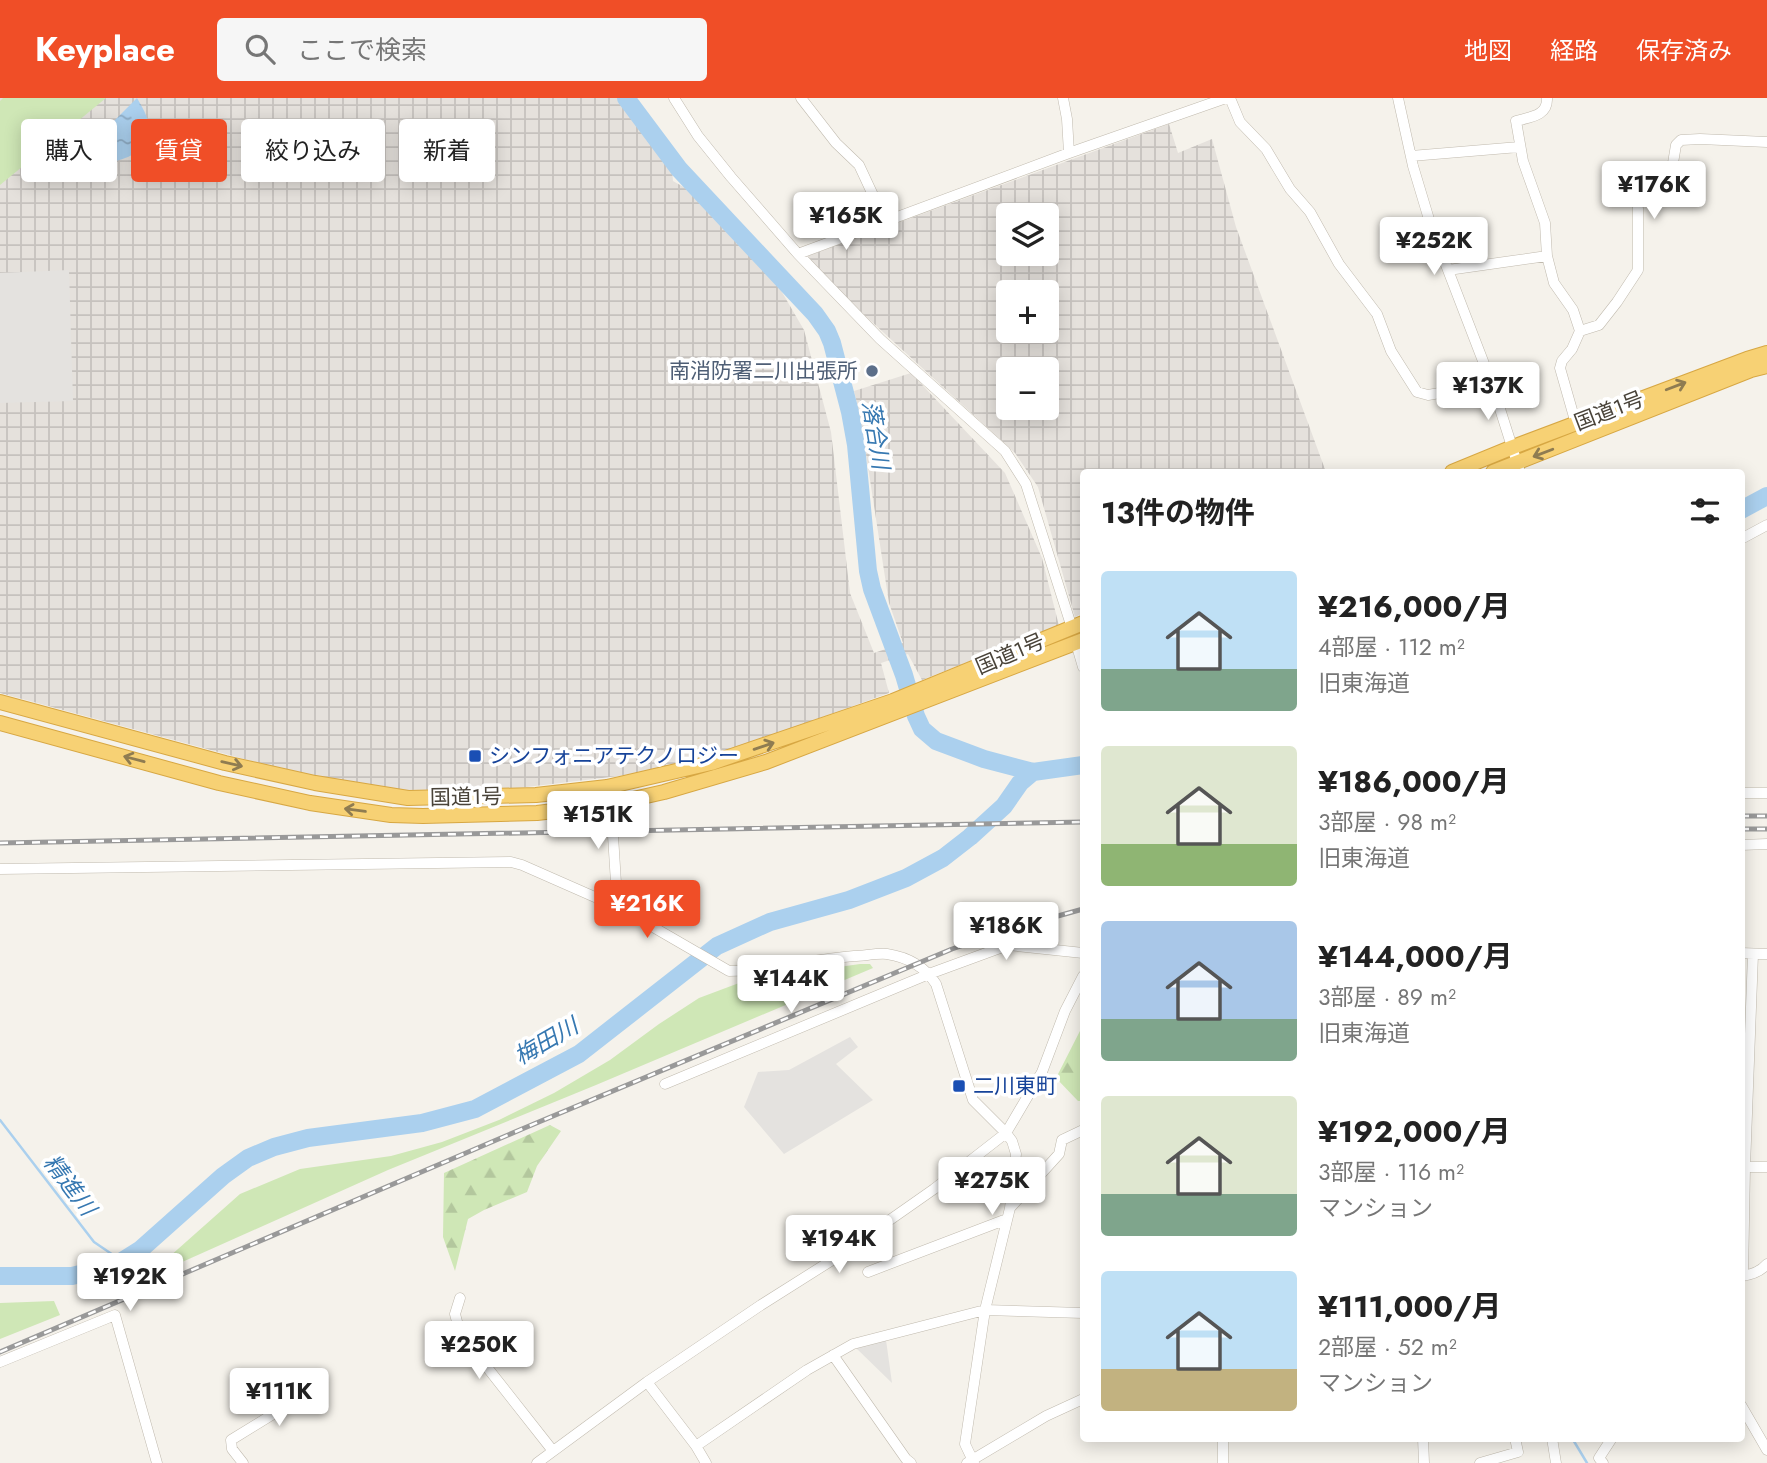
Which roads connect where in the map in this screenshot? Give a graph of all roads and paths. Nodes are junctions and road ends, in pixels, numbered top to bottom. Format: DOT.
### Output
graph roads {
  1 [pos="674,98"];
  2 [pos="801,98"];
  3 [pos="1063,98"];
  4 [pos="1228,98"];
  5 [pos="1398,98"];
  6 [pos="1547,98"];
  7 [pos="1767,142"];
  8 [pos="1519,147"];
  9 [pos="1069,153"];
  10 [pos="1410,156"];
  11 [pos="882,222"];
  12 [pos="798,254"];
  13 [pos="1547,256"];
  14 [pos="1448,270"];
  15 [pos="1580,331"];
  16 [pos="1767,353"];
  17 [pos="1767,366"];
  18 [pos="1493,387"];
  19 [pos="1576,424"];
  20 [pos="1513,447"];
  21 [pos="1518,468"];
  22 [pos="1459,469"];
  23 [pos="1767,525"];
  24 [pos="1745,537"];
  25 [pos="1078,626"];
  26 [pos="1079,642"];
  27 [pos="926,695"];
  28 [pos="0,702"];
  29 [pos="896,706"];
  30 [pos="0,723"];
  31 [pos="607,787"];
  32 [pos="1745,793"];
  33 [pos="1767,793"];
  34 [pos="611,804"];
  35 [pos="1767,844"];
  36 [pos="1745,845"];
  37 [pos="0,869"];
  38 [pos="622,909"];
  39 [pos="1080,953"];
  40 [pos="1745,953"];
  41 [pos="1753,954"];
  42 [pos="1767,954"];
  43 [pos="929,974"];
  44 [pos="1080,982"];
  45 [pos="665,1084"];
  46 [pos="1745,1124"];
  47 [pos="1080,1131"];
  48 [pos="1006,1132"];
  49 [pos="1745,1167"];
  50 [pos="1767,1167"];
  51 [pos="1010,1208"];
  52 [pos="1007,1219"];
  53 [pos="1767,1264"];
  54 [pos="868,1272"];
  55 [pos="1745,1275"];
  56 [pos="460,1298"];
  57 [pos="985,1310"];
  58 [pos="1080,1313"];
  59 [pos="833,1355"];
  60 [pos="0,1362"];
  61 [pos="647,1382"];
  62 [pos="309,1392"];
  63 [pos="1080,1400"];
  64 [pos="1745,1412"];
  65 [pos="1223,1442"];
  66 [pos="1423,1442"];
  67 [pos="1516,1442"];
  68 [pos="1553,1442"];
  69 [pos="1609,1442"];
  70 [pos="696,1446"];
  71 [pos="1767,1450"];
  72 [pos="553,1451"];
  73 [pos="971,1462"];
  74 [pos="157,1463"];
  75 [pos="243,1463"];
  76 [pos="537,1463"];
  77 [pos="706,1463"];
  78 [pos="911,1463"];
  79 [pos="1223,1463"];
  80 [pos="1424,1463"];
  81 [pos="1480,1463"];
  82 [pos="1556,1463"];
  83 [pos="1603,1463"];
  1 -- 12 [label="street"];
  2 -- 11 [label="street"];
  3 -- 9 [label="street"];
  4 -- 9 [label="street"];
  4 -- 18 [label="street"];
  5 -- 10 [label="street"];
  6 -- 8 [label="street"];
  7 -- 15 [label="street"];
  8 -- 10 [label="street"];
  8 -- 13 [label="street"];
  9 -- 11 [label="street"];
  10 -- 14 [label="street"];
  11 -- 12 [label="street"];
  12 -- 25 [label="street"];
  13 -- 14 [label="street"];
  13 -- 15 [label="street"];
  14 -- 18 [label="street"];
  15 -- 19 [label="street"];
  19 -- 16 [label="highway, 国道1号, one-way"];
  17 -- 21 [label="highway, 国道1号, one-way"];
  18 -- 20 [label="street"];
  19 -- 20 [label="highway, 国道1号"];
  20 -- 21 [label="street"];
  20 -- 22 [label="highway, 国道1号"];
  23 -- 24 [label="street"];
  25 -- 27 [label="highway, 国道1号"];
  26 -- 27 [label="highway, 国道1号"];
  27 -- 29 [label="highway, 国道1号"];
  28 -- 31 [label="highway, 国道1号, one-way"];
  31 -- 29 [label="highway, 国道1号, one-way"];
  29 -- 34 [label="highway, 国道1号"];
  34 -- 30 [label="highway, 国道1号, one-way"];
  31 -- 34 [label="street"];
  32 -- 33 [label="street"];
  34 -- 38 [label="street"];
  35 -- 36 [label="street"];
  37 -- 38 [label="street"];
  38 -- 43 [label="street"];
  39 -- 43 [label="street"];
  40 -- 41 [label="street"];
  41 -- 42 [label="street"];
  41 -- 46 [label="street"];
  43 -- 45 [label="street"];
  43 -- 48 [label="street"];
  44 -- 48 [label="street"];
  47 -- 51 [label="street"];
  48 -- 51 [label="street"];
  48 -- 61 [label="street"];
  49 -- 50 [label="street"];
  51 -- 52 [label="street"];
  52 -- 54 [label="street"];
  52 -- 57 [label="street"];
  53 -- 55 [label="street"];
  56 -- 72 [label="street"];
  57 -- 58 [label="street"];
  57 -- 59 [label="street"];
  57 -- 73 [label="street"];
  59 -- 70 [label="street"];
  59 -- 78 [label="street"];
  60 -- 74 [label="street"];
  61 -- 70 [label="street"];
  61 -- 72 [label="street"];
  62 -- 75 [label="street"];
  63 -- 73 [label="street"];
  64 -- 71 [label="street"];
  65 -- 79 [label="street"];
  66 -- 80 [label="street"];
  67 -- 81 [label="street"];
  68 -- 82 [label="street"];
  69 -- 83 [label="street"];
  70 -- 77 [label="street"];
  72 -- 76 [label="street"];
}
